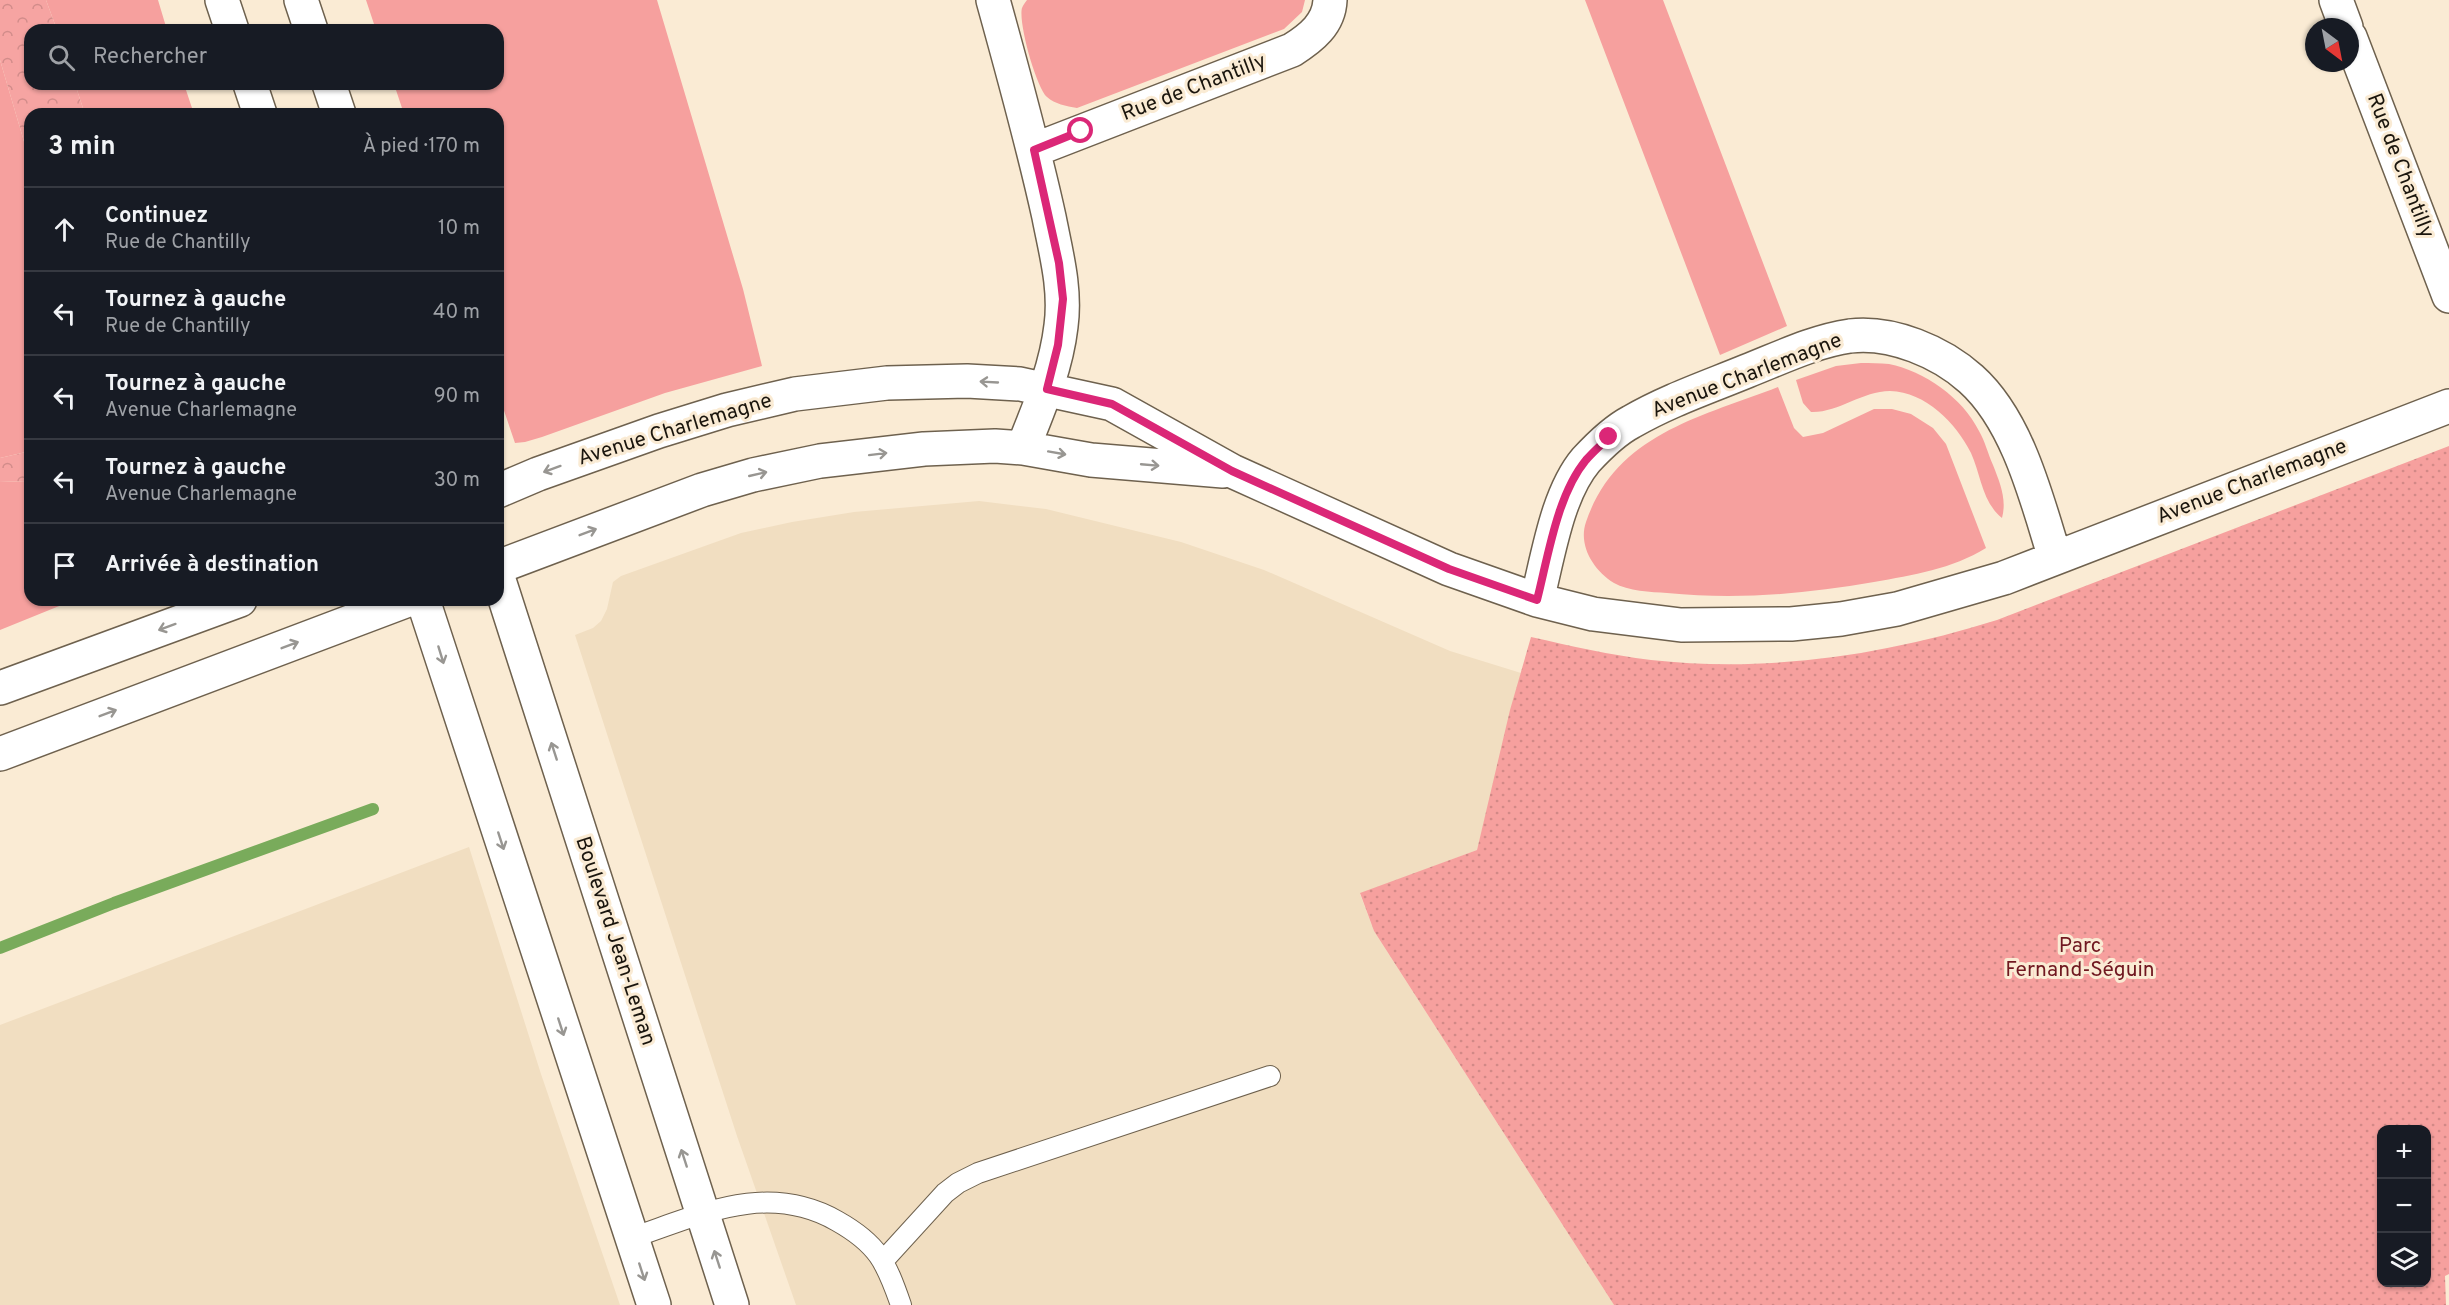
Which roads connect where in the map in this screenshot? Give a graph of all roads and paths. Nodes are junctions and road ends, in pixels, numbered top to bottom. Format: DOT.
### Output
graph roads {
  1 [pos="222,0"];
  2 [pos="301,0"];
  3 [pos="993,0"];
  4 [pos="1330,0"];
  5 [pos="2336,0"];
  6 [pos="2343,18"];
  7 [pos="230,24"];
  8 [pos="309,24"];
  9 [pos="2359,61"];
  10 [pos="252,90"];
  11 [pos="331,90"];
  12 [pos="258,108"];
  13 [pos="337,108"];
  14 [pos="1034,150"];
  15 [pos="2449,296"];
  16 [pos="1047,389"];
  17 [pos="2449,406"];
  18 [pos="1023,448"];
  19 [pos="1232,471"];
  20 [pos="504,488"];
  21 [pos="2055,558"];
  22 [pos="504,565"];
  23 [pos="504,596"];
  24 [pos="1537,600"];
  25 [pos="218,606"];
  26 [pos="392,606"];
  27 [pos="425,606"];
  28 [pos="0,688"];
  29 [pos="0,754"];
  30 [pos="1270,1076"];
  31 [pos="703,1214"];
  32 [pos="631,1238"];
  33 [pos="883,1261"];
  34 [pos="654,1305"];
  35 [pos="732,1305"];
  36 [pos="901,1305"];
  1 -- 7 [label="main road"];
  2 -- 8 [label="main road"];
  3 -- 14 [label="main road"];
  4 -- 14 [label="main road, Rue de Chantilly"];
  5 -- 6 [label="main road"];
  9 -- 15 [label="main road, Rue de Chantilly"];
  10 -- 12 [label="main road"];
  11 -- 13 [label="main road"];
  14 -- 16 [label="main road"];
  16 -- 18 [label="main road"];
  16 -- 19 [label="main road, Avenue Charlemagne"];
  16 -- 20 [label="main road, Avenue Charlemagne, one-way"];
  17 -- 21 [label="main road, Avenue Charlemagne"];
  18 -- 19 [label="main road, Avenue Charlemagne, one-way"];
  22 -- 18 [label="main road, Avenue Charlemagne, one-way"];
  19 -- 24 [label="main road, Avenue Charlemagne"];
  21 -- 24 [label="main road, Avenue Charlemagne"];
  21 -- 24 [label="main road, Avenue Charlemagne"];
  31 -- 23 [label="main road, Boulevard Jean-Leman, one-way"];
  25 -- 28 [label="main road, one-way"];
  29 -- 26 [label="main road, one-way"];
  27 -- 32 [label="main road, one-way"];
  30 -- 33 [label="lane"];
  31 -- 32 [label="lane"];
  31 -- 33 [label="lane"];
  35 -- 31 [label="main road, Boulevard Jean-Leman, one-way"];
  32 -- 34 [label="main road, one-way"];
  33 -- 36 [label="lane"];
}
